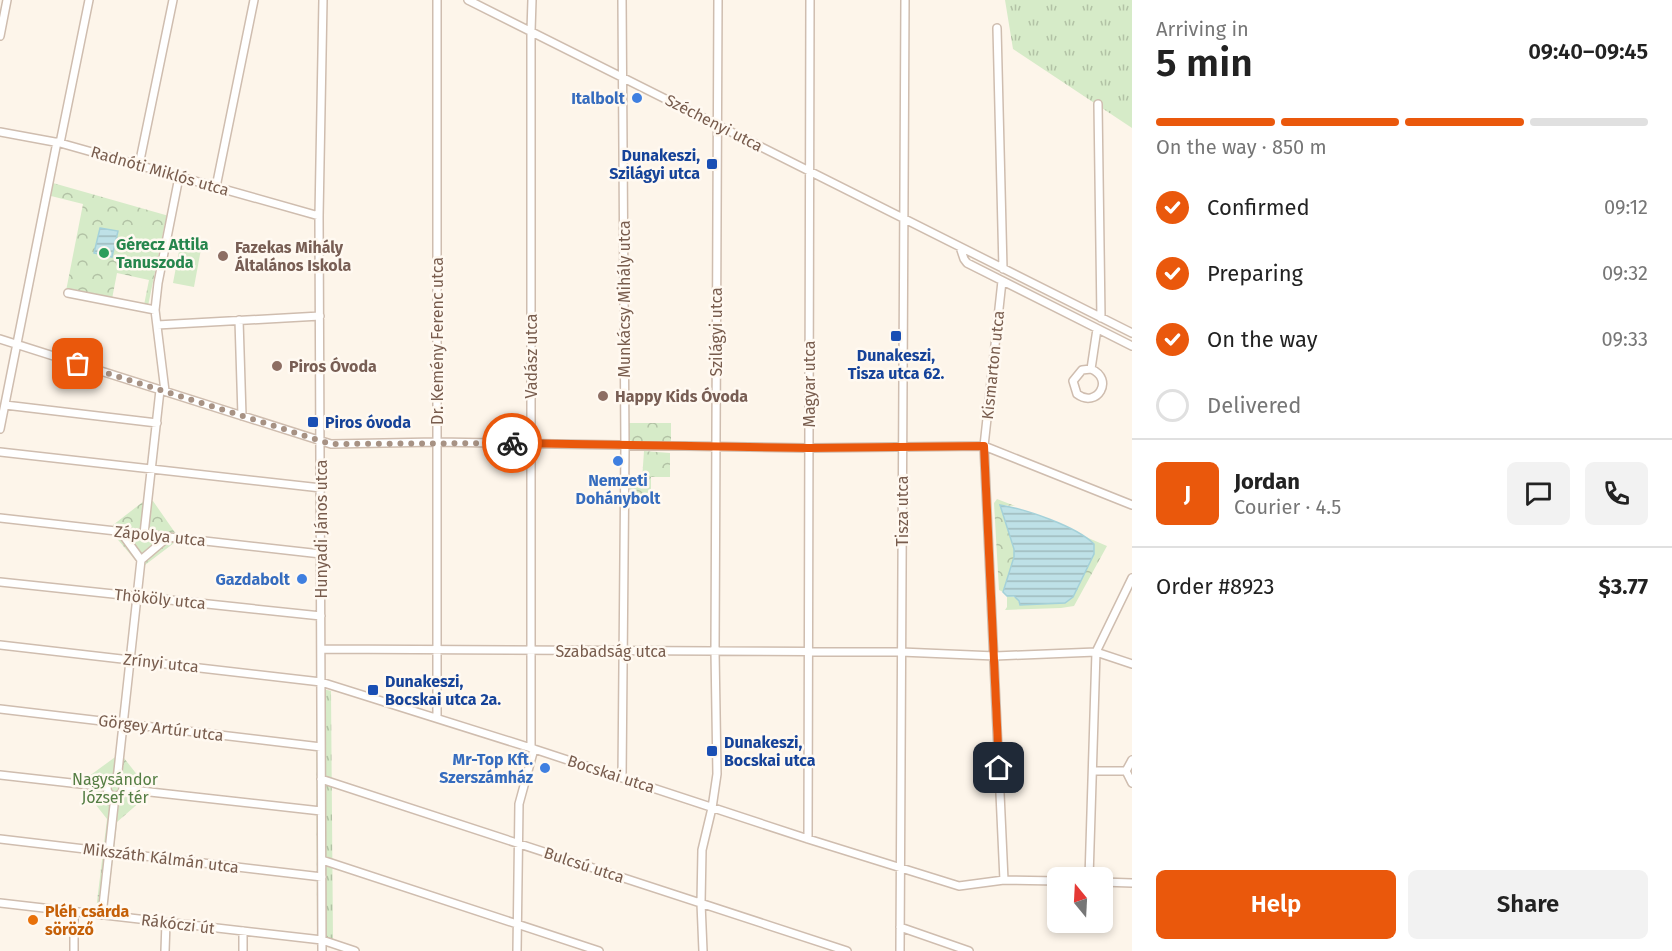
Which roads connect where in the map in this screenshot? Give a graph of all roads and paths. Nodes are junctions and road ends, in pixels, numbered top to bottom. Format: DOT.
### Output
graph roads {
  1 [pos="7,0"];
  2 [pos="89,0"];
  3 [pos="173,0"];
  4 [pos="254,0"];
  5 [pos="323,0"];
  6 [pos="437,0"];
  7 [pos="468,0"];
  8 [pos="532,0"];
  9 [pos="622,0"];
  10 [pos="718,0"];
  11 [pos="810,0"];
  12 [pos="905,0"];
  13 [pos="997,27"];
  14 [pos="531,32"];
  15 [pos="0,36"];
  16 [pos="623,78"];
  17 [pos="1098,104"];
  18 [pos="717,125"];
  19 [pos="0,132"];
  20 [pos="59,143"];
  21 [pos="139,165"];
  22 [pos="810,172"];
  23 [pos="179,177"];
  24 [pos="216,187"];
  25 [pos="319,216"];
  26 [pos="903,218"];
  27 [pos="960,247"];
  28 [pos="1003,269"];
  29 [pos="1002,281"];
  30 [pos="68,293"];
  31 [pos="155,310"];
  32 [pos="320,316"];
  33 [pos="1101,318"];
  34 [pos="239,320"];
  35 [pos="157,325"];
  36 [pos="1097,329"];
  37 [pos="1132,333"];
  38 [pos="0,339"];
  39 [pos="17,344"];
  40 [pos="1132,346"];
  41 [pos="1091,369"];
  42 [pos="163,390"];
  43 [pos="5,405"];
  44 [pos="242,416"];
  45 [pos="157,423"];
  46 [pos="0,429"];
  47 [pos="321,441"];
  48 [pos="437,442"];
  49 [pos="531,444"];
  50 [pos="902,446"];
  51 [pos="984,446"];
  52 [pos="625,447"];
  53 [pos="716,447"];
  54 [pos="809,448"];
  55 [pos="0,452"];
  56 [pos="152,469"];
  57 [pos="321,488"];
  58 [pos="1132,505"];
  59 [pos="0,518"];
  60 [pos="120,531"];
  61 [pos="144,534"];
  62 [pos="168,537"];
  63 [pos="321,554"];
  64 [pos="141,560"];
  65 [pos="1132,578"];
  66 [pos="0,582"];
  67 [pos="137,596"];
  68 [pos="321,616"];
  69 [pos="0,645"];
  70 [pos="321,649"];
  71 [pos="437,649"];
  72 [pos="531,650"];
  73 [pos="624,651"];
  74 [pos="715,651"];
  75 [pos="808,652"];
  76 [pos="901,652"];
  77 [pos="1096,652"];
  78 [pos="995,656"];
  79 [pos="130,660"];
  80 [pos="1132,664"];
  81 [pos="321,682"];
  82 [pos="0,709"];
  83 [pos="437,717"];
  84 [pos="123,724"];
  85 [pos="321,747"];
  86 [pos="533,748"];
  87 [pos="1132,760"];
  88 [pos="1093,771"];
  89 [pos="1126,771"];
  90 [pos="0,775"];
  91 [pos="622,778"];
  92 [pos="321,779"];
  93 [pos="117,780"];
  94 [pos="1132,783"];
  95 [pos="107,787"];
  96 [pos="123,789"];
  97 [pos="115,796"];
  98 [pos="712,808"];
  99 [pos="321,811"];
  100 [pos="0,839"];
  101 [pos="808,840"];
  102 [pos="518,844"];
  103 [pos="109,852"];
  104 [pos="322,860"];
  105 [pos="1089,867"];
  106 [pos="900,869"];
  107 [pos="322,877"];
  108 [pos="1004,880"];
  109 [pos="1047,881"];
  110 [pos="1113,882"];
  111 [pos="1132,883"];
  112 [pos="0,903"];
  113 [pos="701,903"];
  114 [pos="74,912"];
  115 [pos="102,915"];
  116 [pos="166,922"];
  117 [pos="517,924"];
  118 [pos="900,927"];
  119 [pos="243,931"];
  120 [pos="322,940"];
  121 [pos="74,951"];
  122 [pos="165,951"];
  123 [pos="243,951"];
  124 [pos="322,951"];
  125 [pos="355,951"];
  126 [pos="517,951"];
  127 [pos="599,951"];
  128 [pos="702,951"];
  129 [pos="847,951"];
  130 [pos="900,951"];
  131 [pos="969,951"];
  1 -- 15 [label="street"];
  2 -- 20 [label="street"];
  3 -- 21 [label="street"];
  4 -- 24 [label="street"];
  5 -- 25 [label="street, Hunyadi János utca"];
  6 -- 48 [label="street, Dr. Kemény Ferenc utca"];
  7 -- 14 [label="street, Széchenyi utca"];
  8 -- 14 [label="street, Vadász utca"];
  9 -- 16 [label="street, Munkácsy Mihály utca"];
  10 -- 18 [label="street, Szilágyi utca"];
  11 -- 22 [label="street, Magyar utca"];
  12 -- 26 [label="street, Tisza utca"];
  13 -- 28 [label="street"];
  14 -- 16 [label="street, Széchenyi utca"];
  14 -- 49 [label="street, Vadász utca"];
  16 -- 18 [label="street, Széchenyi utca"];
  16 -- 52 [label="street, Munkácsy Mihály utca"];
  17 -- 33 [label="street"];
  18 -- 22 [label="street, Széchenyi utca"];
  18 -- 53 [label="street, Szilágyi utca"];
  19 -- 20 [label="street, Radnóti Miklós utca"];
  20 -- 21 [label="street, Radnóti Miklós utca"];
  20 -- 39 [label="street"];
  21 -- 23 [label="street, Radnóti Miklós utca"];
  22 -- 26 [label="street, Széchenyi utca"];
  22 -- 54 [label="street, Magyar utca"];
  23 -- 24 [label="street, Radnóti Miklós utca"];
  23 -- 31 [label="street"];
  24 -- 25 [label="street, Radnóti Miklós utca"];
  25 -- 32 [label="street, Hunyadi János utca"];
  26 -- 27 [label="street, Széchenyi utca"];
  26 -- 50 [label="street, Tisza utca"];
  27 -- 28 [label="street, Széchenyi utca"];
  27 -- 29 [label="street, Széchenyi utca"];
  28 -- 33 [label="street, Széchenyi utca"];
  29 -- 36 [label="street, Széchenyi utca"];
  29 -- 51 [label="street, Kismarton utca"];
  30 -- 31 [label="street"];
  31 -- 35 [label="street"];
  32 -- 34 [label="street"];
  32 -- 47 [label="street, Hunyadi János utca"];
  33 -- 37 [label="street, Széchenyi utca"];
  34 -- 35 [label="street"];
  34 -- 44 [label="street"];
  35 -- 42 [label="street"];
  36 -- 40 [label="street, Széchenyi utca"];
  36 -- 41 [label="street"];
  38 -- 39 [label="street"];
  39 -- 42 [label="street"];
  39 -- 43 [label="street"];
  41 -- 41 [label="street"];
  42 -- 44 [label="street"];
  42 -- 45 [label="street"];
  43 -- 45 [label="street"];
  43 -- 46 [label="street"];
  44 -- 47 [label="street"];
  45 -- 56 [label="street"];
  47 -- 48 [label="street"];
  47 -- 57 [label="street, Hunyadi János utca"];
  48 -- 49 [label="street"];
  48 -- 71 [label="street, Dr. Kemény Ferenc utca"];
  49 -- 52 [label="street"];
  49 -- 72 [label="street, Vadász utca"];
  50 -- 51 [label="street"];
  50 -- 54 [label="street"];
  50 -- 76 [label="street, Tisza utca"];
  51 -- 58 [label="street"];
  51 -- 78 [label="street, Kismarton utca"];
  52 -- 53 [label="street"];
  52 -- 73 [label="street, Munkácsy Mihály utca"];
  53 -- 54 [label="street"];
  53 -- 74 [label="street, Szilágyi utca"];
  54 -- 75 [label="street, Magyar utca"];
  55 -- 56 [label="street"];
  56 -- 57 [label="street"];
  56 -- 61 [label="street"];
  57 -- 63 [label="street, Hunyadi János utca"];
  59 -- 60 [label="street, Zápolya utca"];
  60 -- 61 [label="street, Zápolya utca"];
  60 -- 64 [label="street"];
  61 -- 62 [label="street, Zápolya utca"];
  62 -- 63 [label="street, Zápolya utca"];
  62 -- 64 [label="street"];
  63 -- 68 [label="street, Hunyadi János utca"];
  64 -- 67 [label="street"];
  65 -- 77 [label="street"];
  66 -- 67 [label="street, Thököly utca"];
  67 -- 68 [label="street, Thököly utca"];
  67 -- 79 [label="street"];
  68 -- 70 [label="street, Hunyadi János utca"];
  69 -- 79 [label="street, Zrínyi utca"];
  70 -- 71 [label="street, Szabadság utca"];
  70 -- 81 [label="street, Hunyadi János utca"];
  71 -- 72 [label="street, Szabadság utca"];
  71 -- 83 [label="street, Dr. Kemény Ferenc utca"];
  72 -- 73 [label="street, Szabadság utca"];
  72 -- 86 [label="street, Vadász utca"];
  73 -- 74 [label="street, Szabadság utca"];
  73 -- 91 [label="street, Munkácsy Mihály utca"];
  74 -- 75 [label="street, Szabadság utca"];
  74 -- 98 [label="street, Szilágyi utca"];
  75 -- 76 [label="street, Szabadság utca"];
  75 -- 101 [label="street, Magyar utca"];
  76 -- 78 [label="street, Szabadság utca"];
  76 -- 106 [label="street, Tisza utca"];
  77 -- 78 [label="street, Szabadság utca"];
  77 -- 80 [label="street"];
  77 -- 88 [label="street"];
  78 -- 108 [label="street, Kismarton utca"];
  79 -- 81 [label="street, Zrínyi utca"];
  79 -- 84 [label="street"];
  81 -- 83 [label="street, Bocskai utca"];
  81 -- 85 [label="street, Hunyadi János utca"];
  82 -- 84 [label="street, Görgey Artúr utca"];
  83 -- 86 [label="street, Bocskai utca"];
  84 -- 85 [label="street, Görgey Artúr utca"];
  84 -- 93 [label="street"];
  85 -- 92 [label="street, Hunyadi János utca"];
  86 -- 91 [label="street, Bocskai utca"];
  86 -- 102 [label="street, Vadász utca"];
  87 -- 89 [label="street"];
  88 -- 89 [label="street"];
  88 -- 105 [label="street"];
  89 -- 94 [label="street"];
  90 -- 95 [label="street"];
  91 -- 98 [label="street, Bocskai utca"];
  92 -- 99 [label="street, Hunyadi János utca"];
  92 -- 102 [label="street, Bulcsú utca"];
  93 -- 95 [label="street"];
  93 -- 96 [label="street"];
  95 -- 97 [label="street"];
  96 -- 97 [label="street"];
  96 -- 99 [label="street"];
  97 -- 103 [label="street"];
  98 -- 101 [label="street, Bocskai utca"];
  98 -- 113 [label="street, Szilágyi utca"];
  99 -- 104 [label="street, Hunyadi János utca"];
  100 -- 103 [label="street, Mikszáth Kálmán utca"];
  101 -- 106 [label="street, Bocskai utca"];
  102 -- 113 [label="street, Bulcsú utca"];
  102 -- 117 [label="street, Vadász utca"];
  103 -- 107 [label="street, Mikszáth Kálmán utca"];
  103 -- 115 [label="street"];
  104 -- 107 [label="street, Hunyadi János utca"];
  104 -- 117 [label="street"];
  106 -- 108 [label="street, Bocskai utca"];
  106 -- 118 [label="street, Tisza utca"];
  107 -- 120 [label="street, Hunyadi János utca"];
  108 -- 109 [label="street, Bocskai utca"];
  110 -- 111 [label="street"];
  112 -- 114 [label="street, Rákóczi út"];
  113 -- 128 [label="street, Szilágyi utca"];
  113 -- 129 [label="street, Bulcsú utca"];
  114 -- 115 [label="street, Rákóczi út"];
  114 -- 121 [label="street"];
  115 -- 116 [label="street, Rákóczi út"];
  116 -- 119 [label="street, Rákóczi út"];
  116 -- 122 [label="street"];
  117 -- 126 [label="street, Vadász utca"];
  117 -- 127 [label="street"];
  118 -- 130 [label="street, Tisza utca"];
  118 -- 131 [label="street"];
  119 -- 120 [label="street, Rákóczi út"];
  119 -- 123 [label="street"];
  120 -- 124 [label="street, Hunyadi János utca"];
  120 -- 125 [label="street, Rákóczi út"];
}
